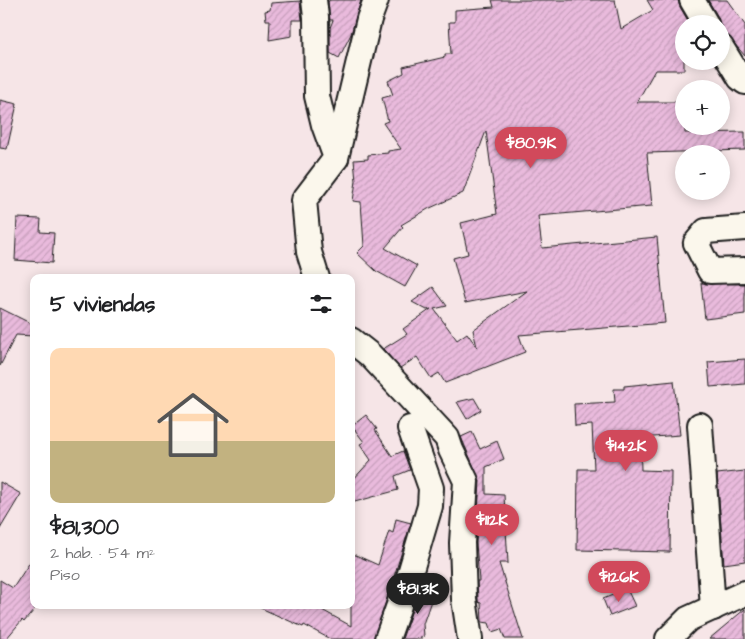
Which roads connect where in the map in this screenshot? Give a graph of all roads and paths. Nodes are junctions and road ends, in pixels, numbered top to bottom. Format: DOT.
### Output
graph roads {
  1 [pos="314,0"];
  2 [pos="376,0"];
  3 [pos="692,0"];
  4 [pos="701,15"];
  5 [pos="730,62"];
  6 [pos="745,82"];
  7 [pos="336,158"];
  8 [pos="745,228"];
  9 [pos="745,270"];
  10 [pos="316,274"];
  11 [pos="355,343"];
  12 [pos="700,424"];
  13 [pos="410,428"];
  14 [pos="745,593"];
  15 [pos="713,608"];
  16 [pos="387,639"];
  17 [pos="470,639"];
  18 [pos="668,639"];
  1 -- 7 [label="street"];
  2 -- 7 [label="street"];
  3 -- 4 [label="street"];
  5 -- 6 [label="street"];
  7 -- 10 [label="street"];
  8 -- 9 [label="street"];
  11 -- 17 [label="street"];
  12 -- 15 [label="street"];
  13 -- 16 [label="street"];
  14 -- 15 [label="street"];
  15 -- 18 [label="street"];
}
